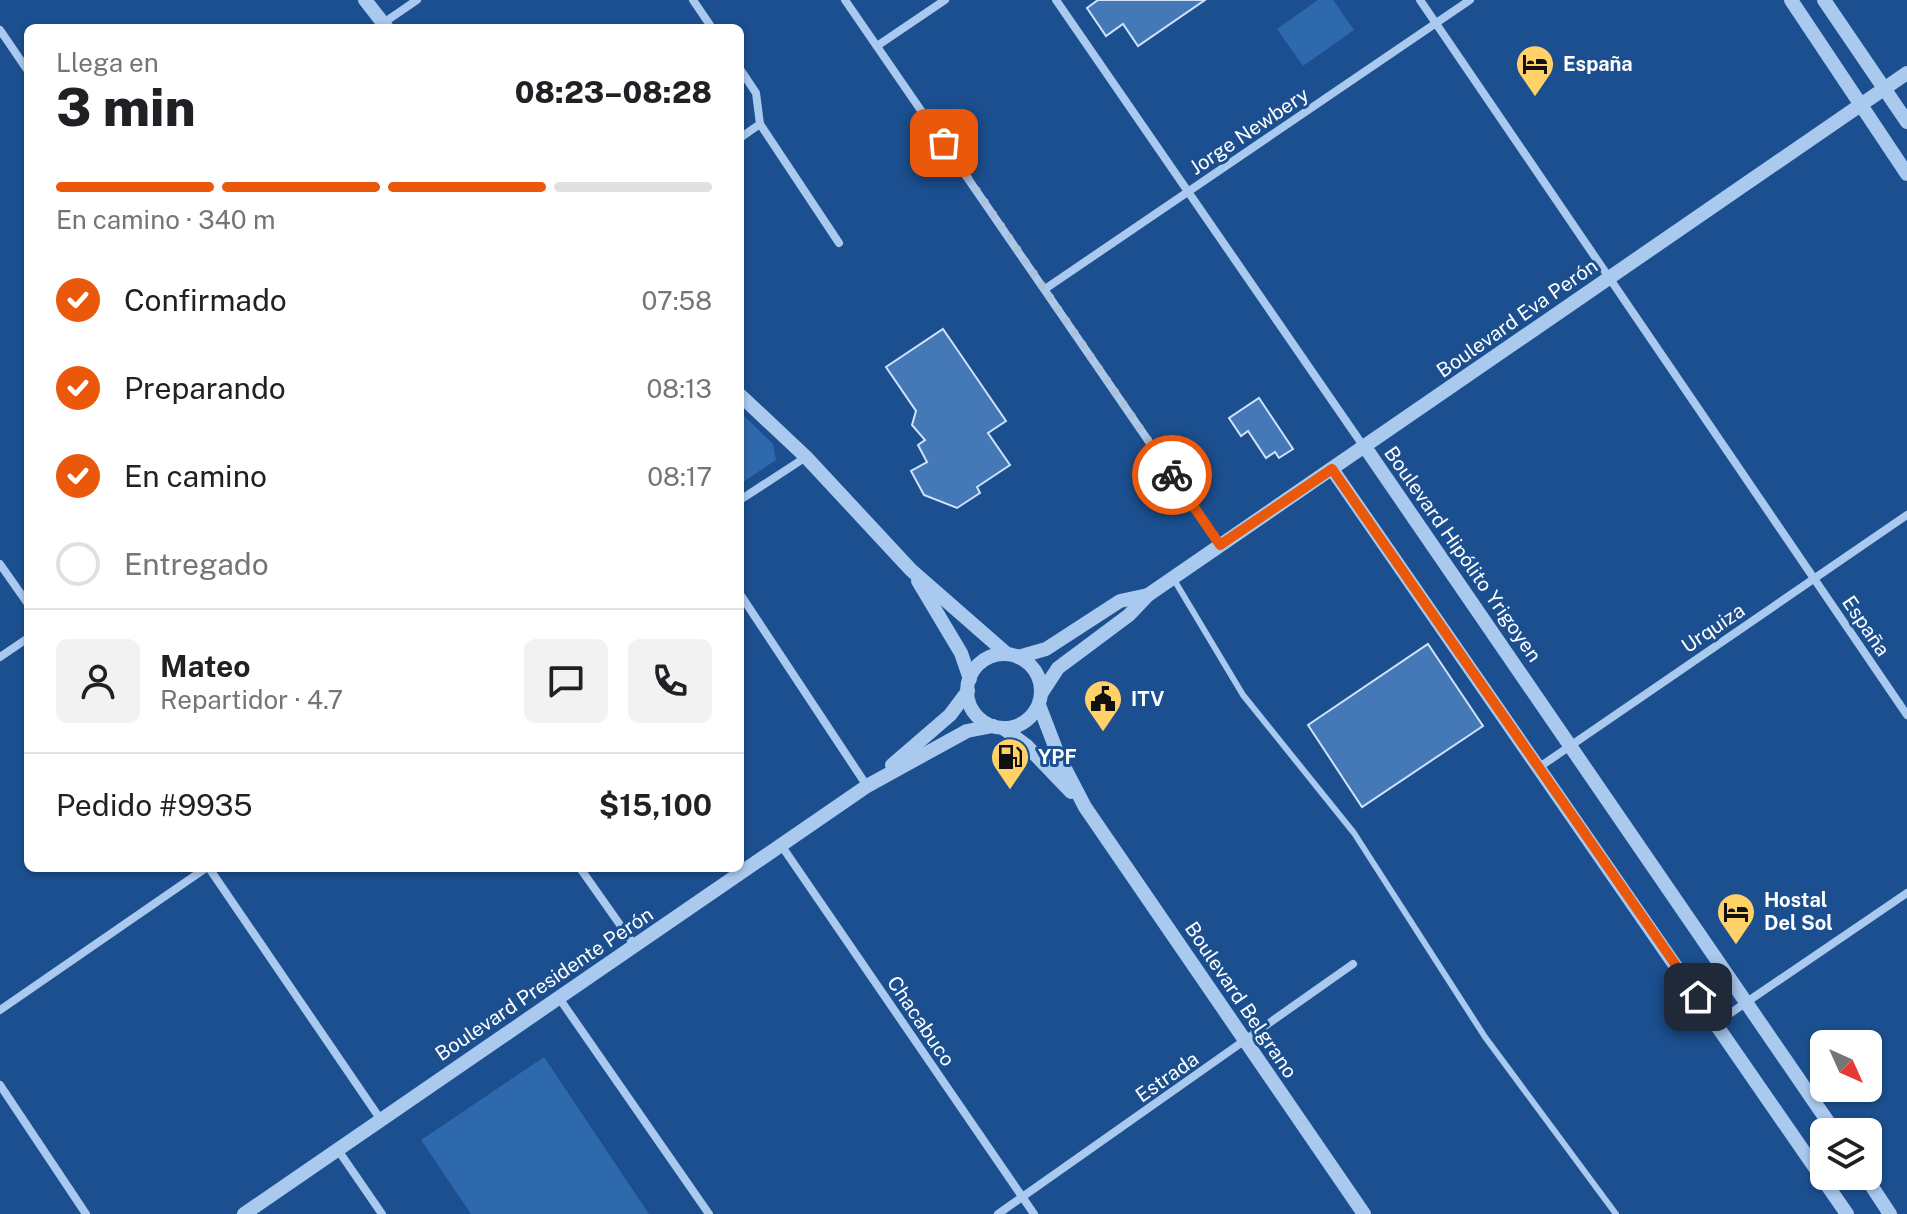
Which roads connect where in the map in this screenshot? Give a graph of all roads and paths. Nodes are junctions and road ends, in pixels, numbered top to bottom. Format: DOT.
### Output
graph roads {
  1 [pos="365,0"];
  2 [pos="417,0"];
  3 [pos="693,0"];
  4 [pos="845,0"];
  5 [pos="945,0"];
  6 [pos="1056,0"];
  7 [pos="1420,0"];
  8 [pos="1470,0"];
  9 [pos="1791,0"];
  10 [pos="1824,0"];
  11 [pos="1436,23"];
  12 [pos="381,24"];
  13 [pos="385,24"];
  14 [pos="709,24"];
  15 [pos="0,30"];
  16 [pos="877,46"];
  17 [pos="24,65"];
  18 [pos="1907,73"];
  19 [pos="744,75"];
  20 [pos="1884,89"];
  21 [pos="1861,104"];
  22 [pos="1907,122"];
  23 [pos="760,124"];
  24 [pos="744,135"];
  25 [pos="1907,174"];
  26 [pos="1190,190"];
  27 [pos="839,243"];
  28 [pos="1611,277"];
  29 [pos="1045,289"];
  30 [pos="744,399"];
  31 [pos="1365,447"];
  32 [pos="806,457"];
  33 [pos="1332,469"];
  34 [pos="744,497"];
  35 [pos="1907,515"];
  36 [pos="1220,545"];
  37 [pos="0,564"];
  38 [pos="911,570"];
  39 [pos="1173,578"];
  40 [pos="1814,579"];
  41 [pos="1148,595"];
  42 [pos="24,598"];
  43 [pos="744,600"];
  44 [pos="24,641"];
  45 [pos="1013,656"];
  46 [pos="0,657"];
  47 [pos="969,685"];
  48 [pos="1040,699"];
  49 [pos="1907,715"];
  50 [pos="998,727"];
  51 [pos="1570,745"];
  52 [pos="1538,768"];
  53 [pos="867,786"];
  54 [pos="1085,807"];
  55 [pos="781,845"];
  56 [pos="744,871"];
  57 [pos="201,872"];
  58 [pos="210,872"];
  59 [pos="583,872"];
  60 [pos="742,872"];
  61 [pos="1907,893"];
  62 [pos="635,946"];
  63 [pos="1353,964"];
  64 [pos="559,998"];
  65 [pos="1748,1002"];
  66 [pos="0,1010"];
  67 [pos="1716,1023"];
  68 [pos="1245,1042"];
  69 [pos="0,1085"];
  70 [pos="1826,1118"];
  71 [pos="381,1120"];
  72 [pos="338,1150"];
  73 [pos="1874,1190"];
  74 [pos="1023,1197"];
  75 [pos="86,1214"];
  76 [pos="244,1214"];
  77 [pos="382,1214"];
  78 [pos="709,1214"];
  79 [pos="998,1214"];
  80 [pos="1034,1214"];
  81 [pos="1364,1214"];
  82 [pos="1616,1214"];
  83 [pos="1847,1214"];
  84 [pos="1890,1214"];
  1 -- 12 [label="street"];
  2 -- 13 [label="street"];
  3 -- 14 [label="street"];
  4 -- 16 [label="street"];
  5 -- 16 [label="street"];
  6 -- 26 [label="street, Boulevard Hipólito Yrigoyen"];
  7 -- 11 [label="street, España"];
  8 -- 11 [label="street, Jorge Newbery"];
  9 -- 21 [label="street"];
  10 -- 20 [label="street"];
  11 -- 26 [label="street, Jorge Newbery"];
  11 -- 28 [label="street, España"];
  15 -- 17 [label="street"];
  16 -- 29 [label="street"];
  18 -- 20 [label="street, Boulevard Eva Perón"];
  19 -- 23 [label="street"];
  20 -- 21 [label="street, Boulevard Eva Perón"];
  20 -- 22 [label="street"];
  21 -- 25 [label="street"];
  21 -- 28 [label="street, Boulevard Eva Perón"];
  23 -- 24 [label="street"];
  23 -- 27 [label="street"];
  26 -- 29 [label="street, Jorge Newbery"];
  26 -- 31 [label="street, Boulevard Hipólito Yrigoyen"];
  28 -- 31 [label="street, Boulevard Eva Perón"];
  28 -- 40 [label="street, España"];
  29 -- 36 [label="street"];
  30 -- 32 [label="street"];
  31 -- 33 [label="street, Boulevard Eva Perón"];
  31 -- 51 [label="street, Boulevard Hipólito Yrigoyen"];
  32 -- 34 [label="street"];
  32 -- 38 [label="street"];
  33 -- 36 [label="street, Boulevard Eva Perón"];
  33 -- 52 [label="street"];
  35 -- 40 [label="street, Urquiza"];
  36 -- 39 [label="street, Boulevard Eva Perón"];
  37 -- 42 [label="street"];
  38 -- 45 [label="street"];
  38 -- 47 [label="street"];
  39 -- 41 [label="street, Boulevard Eva Perón"];
  39 -- 82 [label="lane"];
  40 -- 49 [label="street, España"];
  40 -- 51 [label="street, Urquiza"];
  41 -- 45 [label="street, Boulevard Presidente Perón"];
  41 -- 48 [label="street, Boulevard Presidente Perón"];
  43 -- 53 [label="street"];
  44 -- 46 [label="street"];
  45 -- 47 [label="street, Boulevard Presidente Perón"];
  45 -- 48 [label="street"];
  47 -- 50 [label="street"];
  47 -- 53 [label="street, Boulevard Presidente Perón"];
  48 -- 50 [label="street, Boulevard Presidente Perón"];
  48 -- 54 [label="street, Boulevard Belgrano"];
  50 -- 53 [label="street, Boulevard Presidente Perón"];
  50 -- 54 [label="street, Boulevard Belgrano"];
  51 -- 52 [label="street, Urquiza"];
  51 -- 65 [label="street, Boulevard Hipólito Yrigoyen"];
  52 -- 67 [label="street"];
  53 -- 55 [label="street, Boulevard Presidente Perón"];
  54 -- 68 [label="street, Boulevard Belgrano"];
  55 -- 56 [label="street, Boulevard Presidente Perón"];
  55 -- 74 [label="street, Chacabuco"];
  57 -- 66 [label="street"];
  58 -- 71 [label="street"];
  59 -- 62 [label="street"];
  60 -- 62 [label="street, Boulevard Presidente Perón"];
  61 -- 65 [label="street"];
  62 -- 64 [label="street, Boulevard Presidente Perón"];
  63 -- 68 [label="street, Estrada"];
  64 -- 71 [label="street, Boulevard Presidente Perón"];
  64 -- 78 [label="street"];
  65 -- 67 [label="street"];
  65 -- 70 [label="street, Boulevard Hipólito Yrigoyen"];
  67 -- 83 [label="street"];
  68 -- 74 [label="street, Estrada"];
  68 -- 81 [label="street, Boulevard Belgrano"];
  69 -- 75 [label="street"];
  71 -- 72 [label="street, Boulevard Presidente Perón"];
  72 -- 76 [label="street, Boulevard Presidente Perón"];
  72 -- 77 [label="street"];
  73 -- 84 [label="street"];
  74 -- 79 [label="street, Estrada"];
  74 -- 80 [label="street, Chacabuco"];
}
